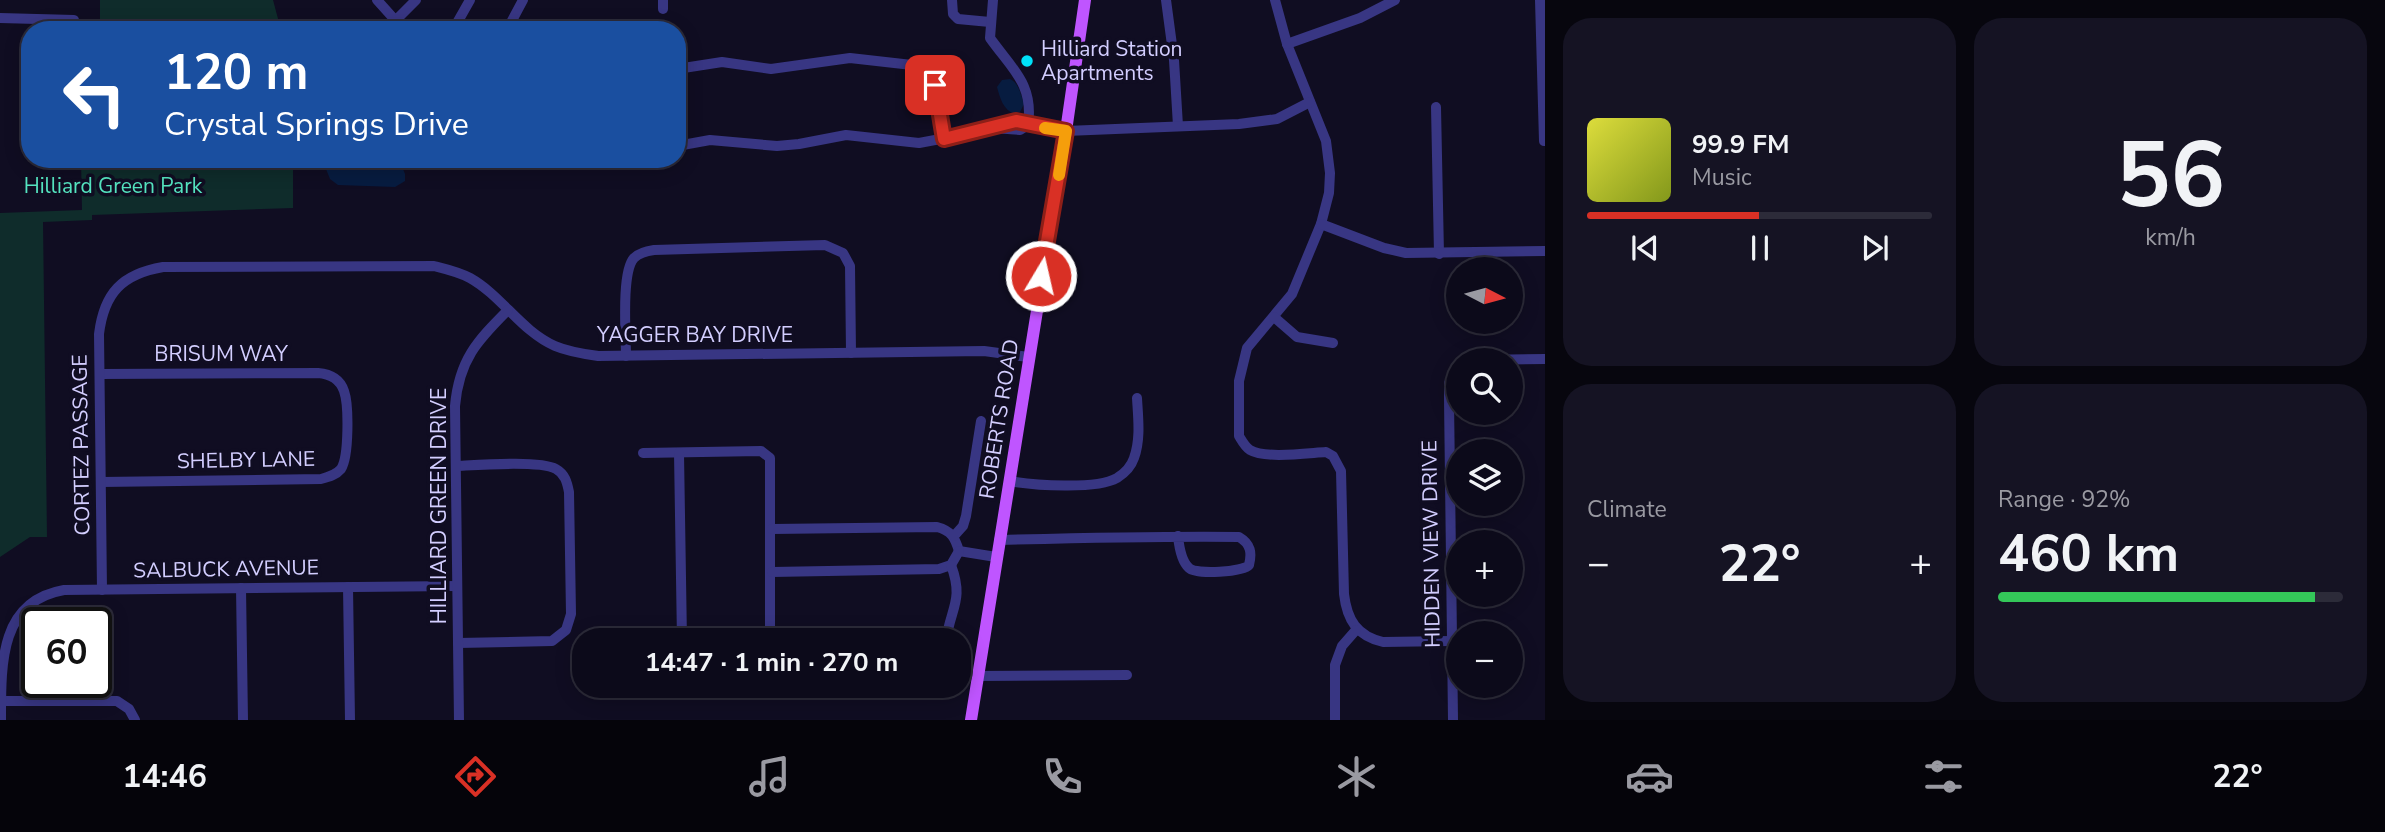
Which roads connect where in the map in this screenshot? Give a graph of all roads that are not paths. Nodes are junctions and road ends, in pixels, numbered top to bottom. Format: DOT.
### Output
graph roads {
  1 [pos="377,0"];
  2 [pos="416,0"];
  3 [pos="470,0"];
  4 [pos="523,0"];
  5 [pos="993,0"];
  6 [pos="1085,0"];
  7 [pos="1166,0"];
  8 [pos="1275,0"];
  9 [pos="1540,0"];
  10 [pos="1392,1"];
  11 [pos="952,4"];
  12 [pos="0,18"];
  13 [pos="74,20"];
  14 [pos="396,20"];
  15 [pos="458,21"];
  16 [pos="512,21"];
  17 [pos="990,22"];
  18 [pos="1287,44"];
  19 [pos="686,68"];
  20 [pos="1310,102"];
  21 [pos="1436,107"];
  22 [pos="1028,125"];
  23 [pos="1178,126"];
  24 [pos="1066,131"];
  25 [pos="944,139"];
  26 [pos="1544,141"];
  27 [pos="686,144"];
  28 [pos="1321,224"];
  29 [pos="1545,251"];
  30 [pos="1438,254"];
  31 [pos="107,301"];
  32 [pos="508,310"];
  33 [pos="1273,317"];
  34 [pos="1333,343"];
  35 [pos="851,353"];
  36 [pos="626,356"];
  37 [pos="1028,356"];
  38 [pos="1523,359"];
  39 [pos="1545,359"];
  40 [pos="100,374"];
  41 [pos="339,382"];
  42 [pos="1138,398"];
  43 [pos="981,421"];
  44 [pos="1448,425"];
  45 [pos="643,453"];
  46 [pos="679,453"];
  47 [pos="456,466"];
  48 [pos="1009,481"];
  49 [pos="101,482"];
  50 [pos="772,528"];
  51 [pos="954,536"];
  52 [pos="1178,536"];
  53 [pos="999,540"];
  54 [pos="959,551"];
  55 [pos="996,557"];
  56 [pos="951,565"];
  57 [pos="772,572"];
  58 [pos="457,586"];
  59 [pos="348,587"];
  60 [pos="241,588"];
  61 [pos="102,590"];
  62 [pos="1451,621"];
  63 [pos="682,628"];
  64 [pos="771,628"];
  65 [pos="948,628"];
  66 [pos="1356,630"];
  67 [pos="1446,642"];
  68 [pos="458,643"];
  69 [pos="1127,675"];
  70 [pos="978,676"];
  71 [pos="1452,698"];
  72 [pos="1,701"];
  73 [pos="1,720"];
  74 [pos="135,720"];
  75 [pos="243,720"];
  76 [pos="350,720"];
  77 [pos="459,720"];
  78 [pos="971,720"];
  79 [pos="1335,720"];
  80 [pos="1453,720"];
  1 -- 14 [label="street"];
  2 -- 14 [label="street"];
  3 -- 15 [label="street"];
  4 -- 16 [label="street"];
  5 -- 17 [label="street"];
  6 -- 24 [label="main road, ROBERTS ROAD"];
  7 -- 23 [label="street"];
  8 -- 18 [label="street"];
  9 -- 26 [label="street"];
  10 -- 18 [label="street"];
  11 -- 17 [label="street"];
  12 -- 13 [label="street"];
  17 -- 22 [label="street"];
  18 -- 20 [label="street"];
  19 -- 25 [label="street"];
  20 -- 23 [label="street"];
  20 -- 28 [label="street"];
  21 -- 30 [label="street"];
  22 -- 24 [label="street"];
  22 -- 25 [label="street"];
  23 -- 24 [label="street"];
  24 -- 37 [label="main road, ROBERTS ROAD"];
  25 -- 27 [label="street"];
  28 -- 30 [label="street"];
  28 -- 33 [label="street"];
  29 -- 30 [label="street"];
  31 -- 32 [label="street, YAGGER BAY DRIVE"];
  31 -- 40 [label="street, CORTEZ PASSAGE"];
  32 -- 36 [label="street, YAGGER BAY DRIVE"];
  32 -- 47 [label="street, HILLIARD GREEN DRIVE"];
  33 -- 34 [label="street"];
  33 -- 66 [label="street"];
  35 -- 36 [label="street, YAGGER BAY DRIVE"];
  35 -- 36 [label="street"];
  35 -- 37 [label="street, YAGGER BAY DRIVE"];
  37 -- 48 [label="main road, ROBERTS ROAD"];
  38 -- 39 [label="street"];
  40 -- 41 [label="street, BRISUM WAY"];
  40 -- 49 [label="street, CORTEZ PASSAGE"];
  41 -- 49 [label="street, SHELBY LANE"];
  42 -- 48 [label="street"];
  43 -- 51 [label="street"];
  44 -- 62 [label="street, HIDDEN VIEW DRIVE"];
  45 -- 46 [label="street"];
  46 -- 50 [label="street"];
  46 -- 63 [label="street"];
  47 -- 58 [label="street, HILLIARD GREEN DRIVE"];
  47 -- 68 [label="street"];
  48 -- 53 [label="main road, ROBERTS ROAD"];
  49 -- 61 [label="street, CORTEZ PASSAGE"];
  50 -- 51 [label="street"];
  50 -- 57 [label="street"];
  51 -- 54 [label="street"];
  52 -- 52 [label="street"];
  52 -- 53 [label="street"];
  53 -- 55 [label="main road, ROBERTS ROAD"];
  54 -- 55 [label="street"];
  54 -- 56 [label="street"];
  55 -- 70 [label="main road, ROBERTS ROAD"];
  56 -- 57 [label="street"];
  56 -- 65 [label="street"];
  57 -- 64 [label="street"];
  58 -- 59 [label="street, SALBUCK AVENUE"];
  58 -- 68 [label="street, HILLIARD GREEN DRIVE"];
  59 -- 60 [label="street, SALBUCK AVENUE"];
  59 -- 76 [label="street"];
  60 -- 61 [label="street, SALBUCK AVENUE"];
  60 -- 75 [label="street"];
  61 -- 72 [label="street, SALBUCK AVENUE"];
  66 -- 67 [label="street"];
  66 -- 79 [label="street"];
  68 -- 77 [label="street, HILLIARD GREEN DRIVE"];
  69 -- 70 [label="street"];
  70 -- 78 [label="main road, ROBERTS ROAD"];
  71 -- 80 [label="street, HIDDEN VIEW DRIVE"];
  72 -- 73 [label="street"];
  72 -- 74 [label="street"];
}
